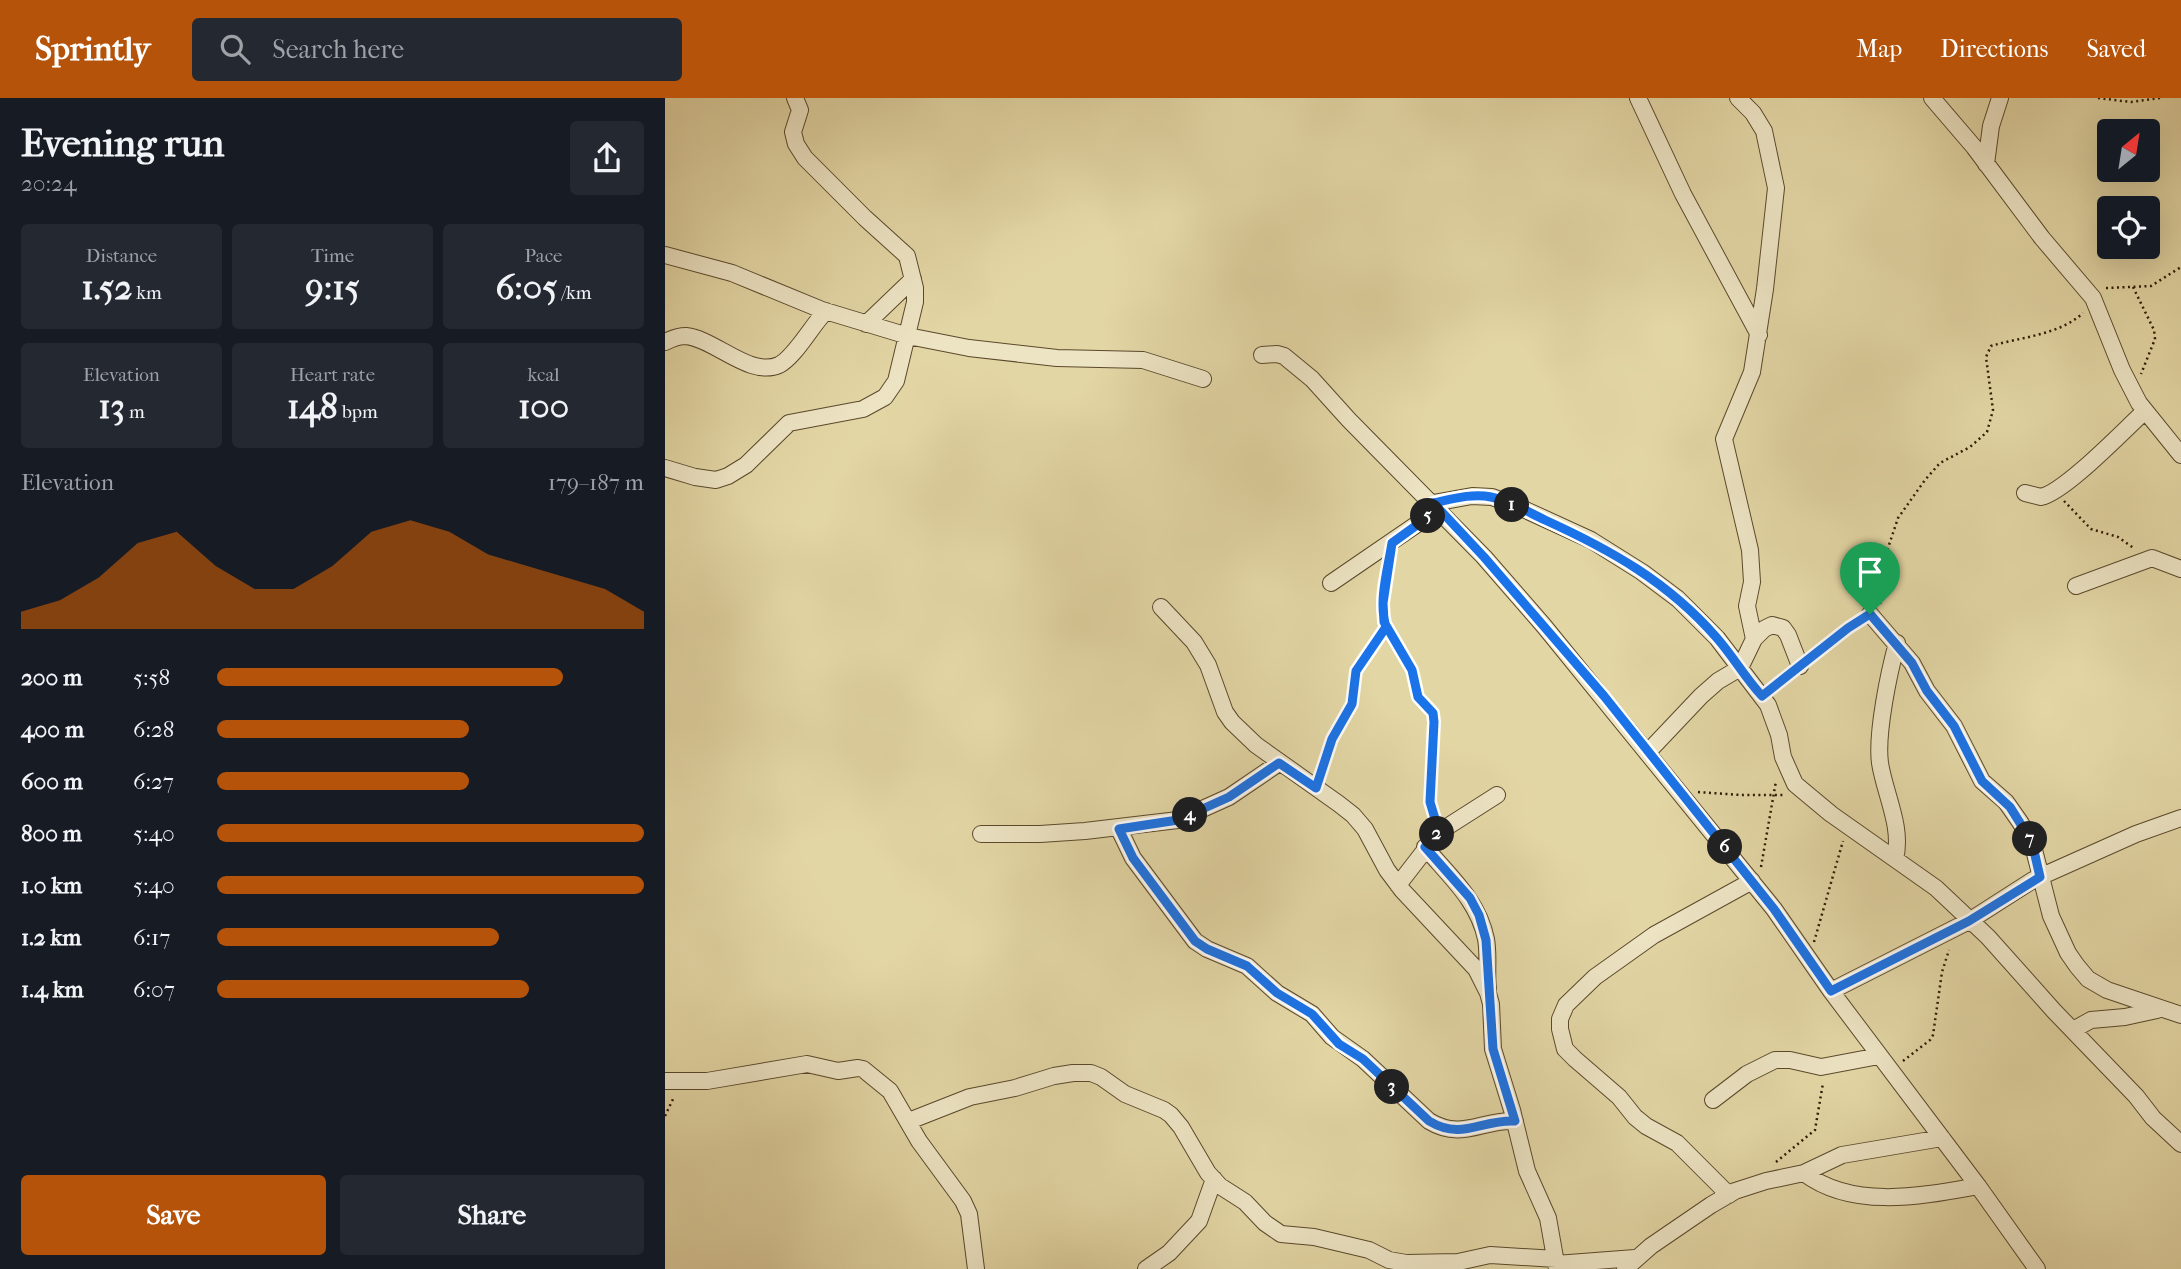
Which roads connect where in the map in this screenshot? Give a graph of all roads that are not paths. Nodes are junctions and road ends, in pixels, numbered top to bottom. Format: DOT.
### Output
graph roads {
  1 [pos="795,98"];
  2 [pos="1639,98"];
  3 [pos="1738,98"];
  4 [pos="1932,98"];
  5 [pos="2000,98"];
  6 [pos="1986,164"];
  7 [pos="665,255"];
  8 [pos="913,279"];
  9 [pos="826,311"];
  10 [pos="866,324"];
  11 [pos="1759,335"];
  12 [pos="908,336"];
  13 [pos="665,342"];
  14 [pos="1262,355"];
  15 [pos="1203,379"];
  16 [pos="2145,411"];
  17 [pos="2181,454"];
  18 [pos="665,468"];
  19 [pos="2025,493"];
  20 [pos="1436,506"];
  21 [pos="2181,569"];
  22 [pos="1331,583"];
  23 [pos="2076,586"];
  24 [pos="1161,607"];
  25 [pos="1870,614"];
  26 [pos="1754,639"];
  27 [pos="1897,643"];
  28 [pos="1800,666"];
  29 [pos="1739,668"];
  30 [pos="1647,753"];
  31 [pos="1279,763"];
  32 [pos="1497,795"];
  33 [pos="2181,818"];
  34 [pos="1119,829"];
  35 [pos="981,834"];
  36 [pos="1425,847"];
  37 [pos="1895,859"];
  38 [pos="2040,877"];
  39 [pos="1754,884"];
  40 [pos="1398,885"];
  41 [pos="1963,924"];
  42 [pos="1831,991"];
  43 [pos="1488,993"];
  44 [pos="2160,1009"];
  45 [pos="2181,1015"];
  46 [pos="2073,1030"];
  47 [pos="1879,1055"];
  48 [pos="673,1081"];
  49 [pos="1713,1100"];
  50 [pos="909,1121"];
  51 [pos="1515,1121"];
  52 [pos="1942,1138"];
  53 [pos="2181,1144"];
  54 [pos="1804,1173"];
  55 [pos="1214,1180"];
  56 [pos="1978,1186"];
  57 [pos="1729,1195"];
  58 [pos="1630,1263"];
  59 [pos="1556,1264"];
  60 [pos="977,1269"];
  61 [pos="1146,1269"];
  62 [pos="2037,1269"];
  1 -- 8 [label="street"];
  2 -- 11 [label="street"];
  3 -- 11 [label="street"];
  4 -- 6 [label="street"];
  5 -- 6 [label="street"];
  6 -- 16 [label="street"];
  7 -- 9 [label="street"];
  8 -- 10 [label="street"];
  8 -- 12 [label="street"];
  9 -- 10 [label="street"];
  9 -- 13 [label="street"];
  10 -- 12 [label="street"];
  11 -- 26 [label="street"];
  12 -- 15 [label="street"];
  12 -- 18 [label="street"];
  14 -- 20 [label="street"];
  16 -- 17 [label="street"];
  16 -- 19 [label="street"];
  20 -- 22 [label="street"];
  20 -- 29 [label="street"];
  20 -- 30 [label="street"];
  21 -- 23 [label="street"];
  24 -- 31 [label="street"];
  25 -- 27 [label="street"];
  26 -- 28 [label="street"];
  26 -- 29 [label="street"];
  27 -- 37 [label="street"];
  27 -- 38 [label="street"];
  29 -- 30 [label="street"];
  29 -- 37 [label="street"];
  30 -- 39 [label="street"];
  31 -- 34 [label="street"];
  31 -- 40 [label="street"];
  32 -- 36 [label="street"];
  33 -- 38 [label="street"];
  34 -- 35 [label="street"];
  34 -- 51 [label="street"];
  36 -- 40 [label="street"];
  36 -- 43 [label="street"];
  37 -- 41 [label="street"];
  38 -- 41 [label="street"];
  38 -- 44 [label="street"];
  39 -- 42 [label="street"];
  39 -- 57 [label="street"];
  40 -- 43 [label="street"];
  41 -- 42 [label="street"];
  41 -- 46 [label="street"];
  42 -- 47 [label="street"];
  43 -- 51 [label="street"];
  44 -- 45 [label="street"];
  44 -- 46 [label="street"];
  46 -- 53 [label="street"];
  47 -- 49 [label="street"];
  47 -- 52 [label="street"];
  48 -- 50 [label="street"];
  50 -- 55 [label="street"];
  50 -- 60 [label="street"];
  51 -- 59 [label="street"];
  52 -- 54 [label="street"];
  52 -- 56 [label="street"];
  54 -- 56 [label="street"];
  54 -- 57 [label="street"];
  55 -- 59 [label="street"];
  55 -- 61 [label="street"];
  56 -- 62 [label="street"];
  57 -- 58 [label="street"];
  58 -- 59 [label="street"];
}
